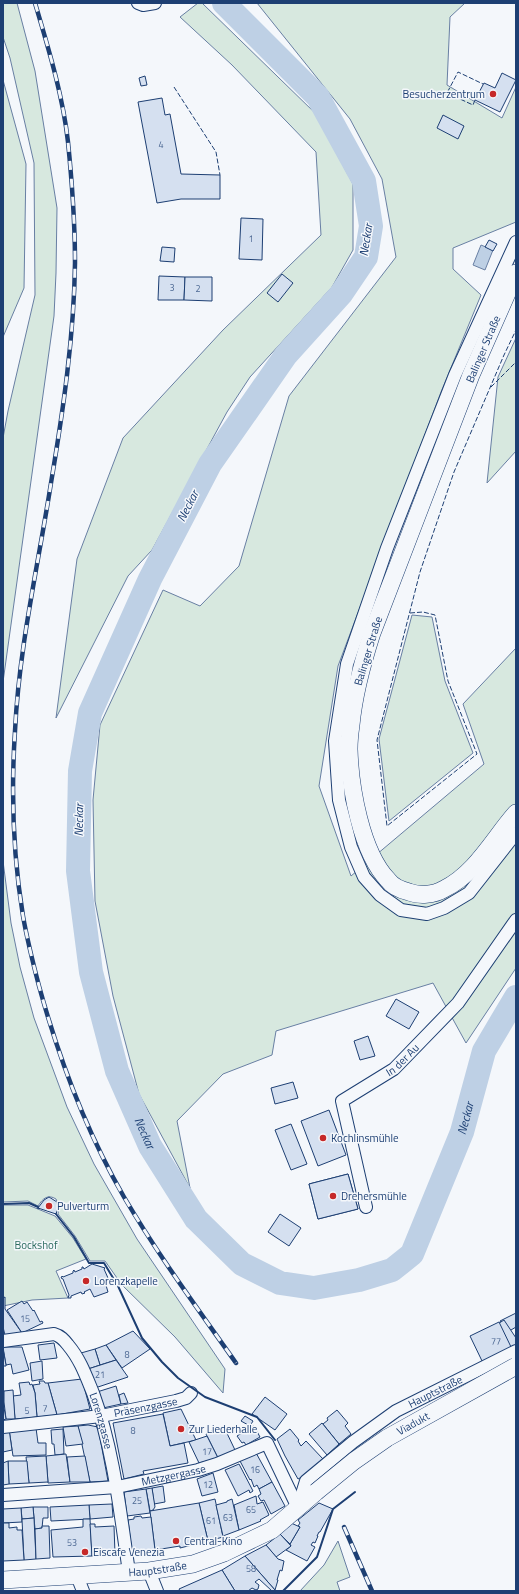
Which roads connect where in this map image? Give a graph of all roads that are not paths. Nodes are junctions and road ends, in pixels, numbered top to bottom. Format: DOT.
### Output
graph roads {
  1 [pos="138,3"];
  2 [pos="155,3"];
  3 [pos="516,242"];
  4 [pos="516,273"];
  5 [pos="516,813"];
  6 [pos="516,833"];
  7 [pos="516,920"];
  8 [pos="366,1207"];
  9 [pos="3,1341"];
  10 [pos="516,1351"];
  11 [pos="516,1366"];
  12 [pos="191,1393"];
  13 [pos="101,1416"];
  14 [pos="3,1427"];
  15 [pos="117,1488"];
  16 [pos="316,1492"];
  17 [pos="3,1495"];
  18 [pos="298,1508"];
  19 [pos="149,1571"];
  20 [pos="129,1572"];
  21 [pos="3,1580"];
  22 [pos="80,1584"];
  23 [pos="157,1591"];
  1 -- 2 [label="street"];
  3 -- 6 [label="street"];
  4 -- 5 [label="main road, Balinger Straße"];
  7 -- 8 [label="street, In der Au"];
  9 -- 13 [label="street, Lorenzgasse"];
  10 -- 18 [label="street, Hauptstraße"];
  11 -- 16 [label="main road, Viadukt, bridge"];
  12 -- 13 [label="street, Präsenzgasse"];
  13 -- 14 [label="street, Präsenzgasse"];
  13 -- 15 [label="street, Lorenzgasse"];
  15 -- 17 [label="street, Metzgergasse"];
  15 -- 18 [label="street, Metzgergasse"];
  15 -- 20 [label="street, Lorenzgasse"];
  16 -- 18 [label="main road, Hauptstraße"];
  18 -- 19 [label="main road, Hauptstraße"];
  19 -- 20 [label="main road, Hauptstraße"];
  19 -- 23 [label="street"];
  20 -- 22 [label="main road, Hauptstraße"];
  21 -- 22 [label="main road, Hauptstraße"];
}
